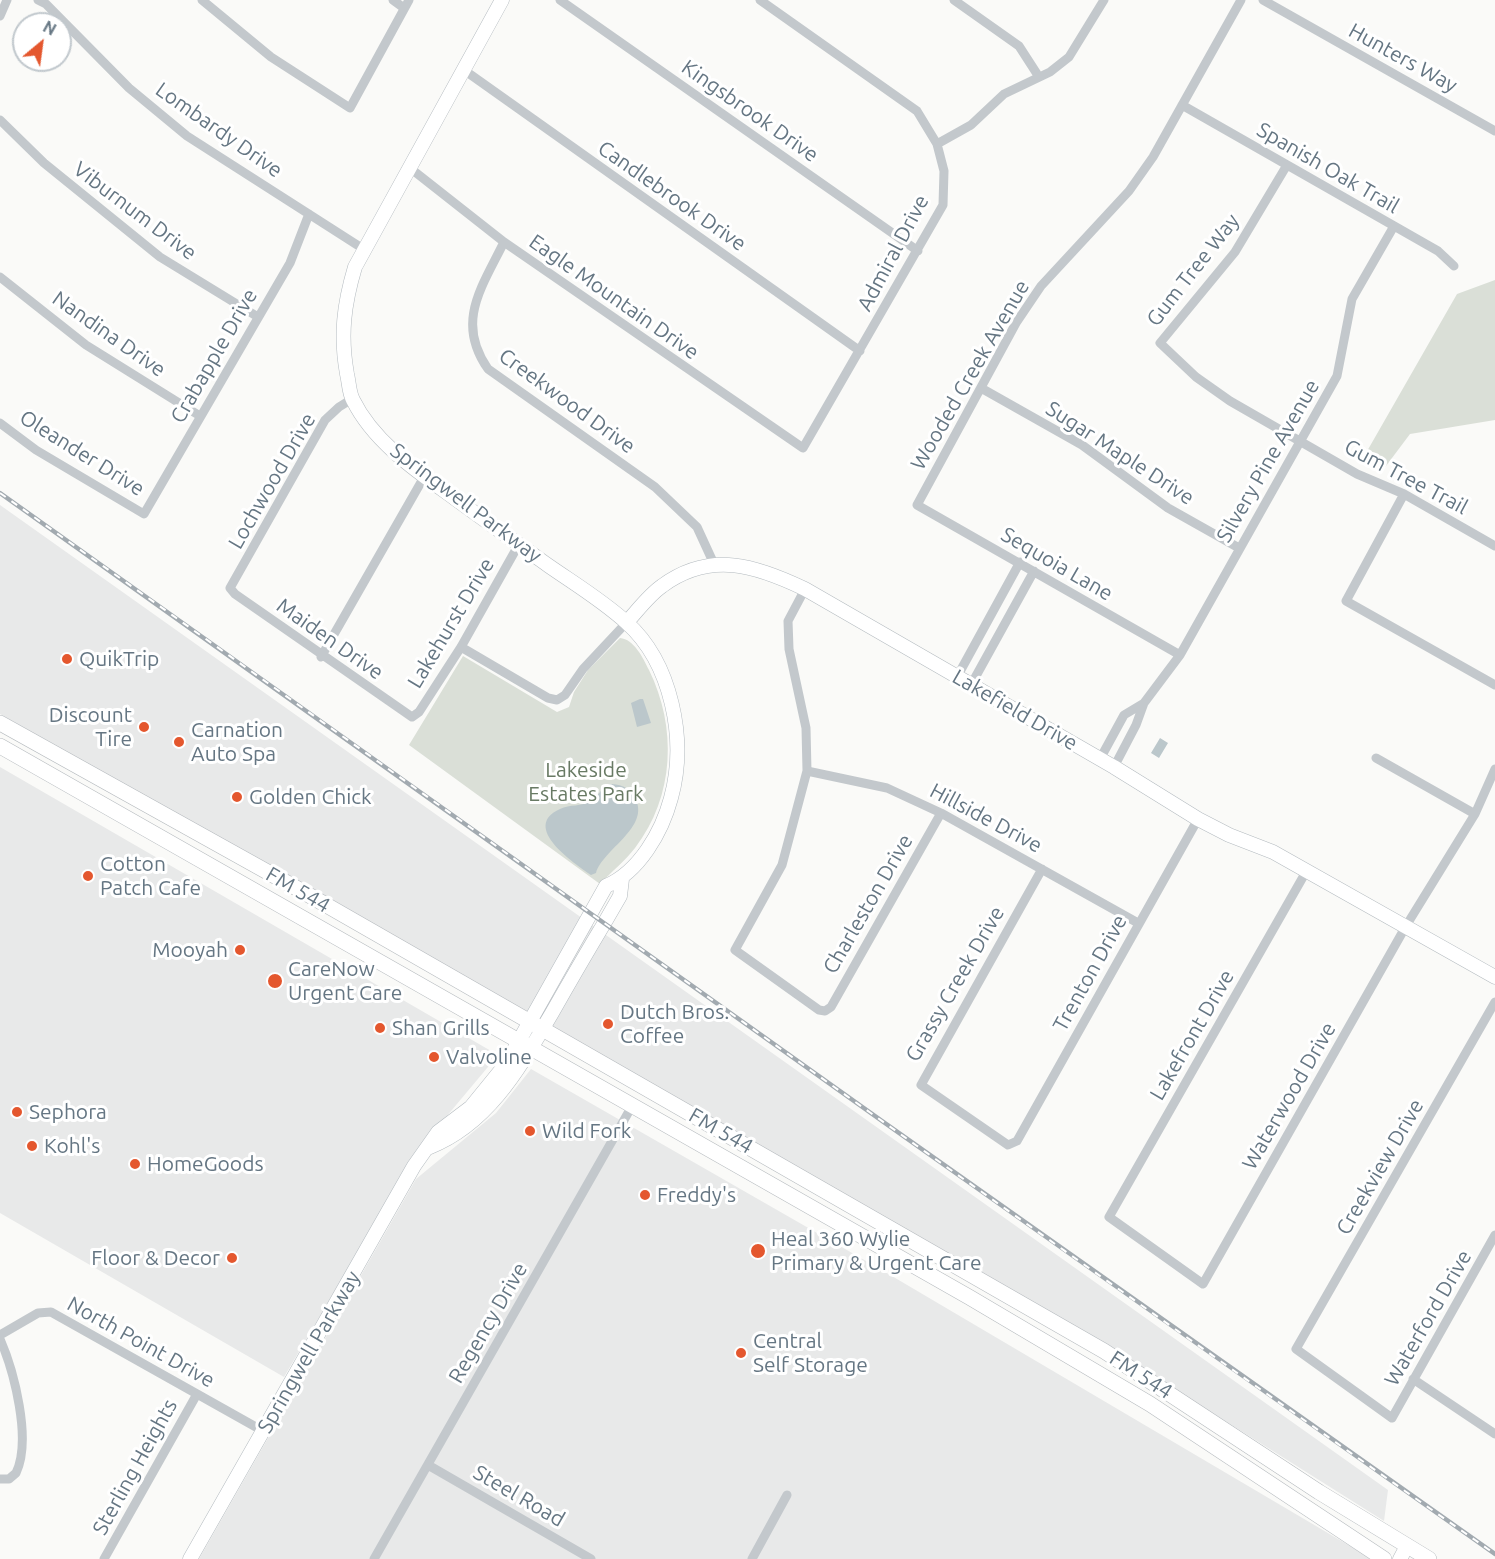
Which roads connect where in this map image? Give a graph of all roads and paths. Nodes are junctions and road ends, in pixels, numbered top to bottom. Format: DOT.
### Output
graph roads {
  1 [pos="7,0"];
  2 [pos="38,0"];
  3 [pos="201,0"];
  4 [pos="393,0"];
  5 [pos="502,0"];
  6 [pos="560,0"];
  7 [pos="760,0"];
  8 [pos="954,0"];
  9 [pos="1104,0"];
  10 [pos="1241,0"];
  11 [pos="1263,0"];
  12 [pos="406,4"];
  13 [pos="0,16"];
  14 [pos="464,70"];
  15 [pos="1039,77"];
  16 [pos="1182,105"];
  17 [pos="0,120"];
  18 [pos="1495,131"];
  19 [pos="937,144"];
  20 [pos="1287,165"];
  21 [pos="410,168"];
  22 [pos="309,214"];
  23 [pos="1394,226"];
  24 [pos="504,242"];
  25 [pos="365,250"];
  26 [pos="918,251"];
  27 [pos="1454,266"];
  28 [pos="0,277"];
  29 [pos="258,317"];
  30 [pos="860,351"];
  31 [pos="981,388"];
  32 [pos="352,399"];
  33 [pos="200,416"];
  34 [pos="0,423"];
  35 [pos="1300,440"];
  36 [pos="803,448"];
  37 [pos="424,477"];
  38 [pos="1404,494"];
  39 [pos="917,505"];
  40 [pos="144,514"];
  41 [pos="519,544"];
  42 [pos="1495,546"];
  43 [pos="1239,548"];
  44 [pos="1020,562"];
  45 [pos="714,564"];
  46 [pos="1034,571"];
  47 [pos="230,588"];
  48 [pos="805,590"];
  49 [pos="627,622"];
  50 [pos="461,647"];
  51 [pos="1180,655"];
  52 [pos="321,657"];
  53 [pos="957,677"];
  54 [pos="971,685"];
  55 [pos="1495,685"];
  56 [pos="1144,703"];
  57 [pos="412,717"];
  58 [pos="0,723"];
  59 [pos="0,747"];
  60 [pos="1376,758"];
  61 [pos="1100,759"];
  62 [pos="1114,767"];
  63 [pos="1495,769"];
  64 [pos="807,771"];
  65 [pos="941,813"];
  66 [pos="1475,814"];
  67 [pos="1198,819"];
  68 [pos="175,822"];
  69 [pos="164,841"];
  70 [pos="1042,869"];
  71 [pos="1307,870"];
  72 [pos="622,879"];
  73 [pos="354,922"];
  74 [pos="1138,923"];
  75 [pos="1406,926"];
  76 [pos="577,934"];
  77 [pos="343,942"];
  78 [pos="593,943"];
  79 [pos="1495,977"];
  80 [pos="1495,1002"];
  81 [pos="535,1025"];
  82 [pos="525,1043"];
  83 [pos="632,1106"];
  84 [pos="1012,1144"];
  85 [pos="745,1145"];
  86 [pos="734,1164"];
  87 [pos="1495,1235"];
  88 [pos="877,1245"];
  89 [pos="1491,1253"];
  90 [pos="952,1264"];
  91 [pos="1203,1284"];
  92 [pos="0,1336"];
  93 [pos="1413,1379"];
  94 [pos="197,1394"];
  95 [pos="1392,1418"];
  96 [pos="263,1431"];
  97 [pos="1495,1434"];
  98 [pos="428,1465"];
  99 [pos="1250,1470"];
  100 [pos="0,1479"];
  101 [pos="1319,1492"];
  102 [pos="787,1495"];
  103 [pos="1403,1553"];
  104 [pos="104,1559"];
  105 [pos="190,1559"];
  106 [pos="374,1559"];
  107 [pos="591,1559"];
  108 [pos="752,1559"];
  109 [pos="1384,1559"];
  110 [pos="1429,1559"];
  1 -- 13 [label="street"];
  2 -- 22 [label="street, Lombardy Drive"];
  3 -- 12 [label="street"];
  4 -- 12 [label="street"];
  5 -- 14 [label="street, Springwell Parkway"];
  6 -- 26 [label="street, Kingsbrook Drive"];
  7 -- 19 [label="street, Admiral Drive"];
  8 -- 15 [label="street"];
  9 -- 15 [label="street"];
  10 -- 16 [label="street, Wooded Creek Avenue"];
  11 -- 18 [label="street, Hunters Way"];
  14 -- 21 [label="street, Springwell Parkway"];
  14 -- 30 [label="street, Candlebrook Drive"];
  15 -- 19 [label="street"];
  16 -- 20 [label="street, Spanish Oak Trail"];
  16 -- 31 [label="street, Wooded Creek Avenue"];
  17 -- 29 [label="street, Viburnum Drive"];
  19 -- 26 [label="street, Admiral Drive"];
  20 -- 23 [label="street, Spanish Oak Trail"];
  20 -- 35 [label="street, Gum Tree Way"];
  21 -- 24 [label="street, Eagle Mountain Drive"];
  21 -- 25 [label="street, Springwell Parkway"];
  22 -- 25 [label="street, Lombardy Drive"];
  22 -- 29 [label="street, Crabapple Drive"];
  23 -- 27 [label="street, Spanish Oak Trail"];
  23 -- 35 [label="street, Silvery Pine Avenue"];
  24 -- 36 [label="street, Eagle Mountain Drive"];
  24 -- 45 [label="street, Creekwood Drive"];
  25 -- 32 [label="street, Springwell Parkway"];
  26 -- 30 [label="street, Admiral Drive"];
  28 -- 33 [label="street, Nandina Drive"];
  29 -- 33 [label="street, Crabapple Drive"];
  30 -- 36 [label="street, Admiral Drive"];
  31 -- 39 [label="street, Wooded Creek Avenue"];
  31 -- 43 [label="street, Sugar Maple Drive"];
  32 -- 37 [label="street, Springwell Parkway"];
  32 -- 47 [label="street, Lochwood Drive"];
  33 -- 40 [label="street, Crabapple Drive"];
  34 -- 40 [label="street, Oleander Drive"];
  35 -- 38 [label="street, Gum Tree Trail"];
  35 -- 43 [label="street, Silvery Pine Avenue"];
  37 -- 41 [label="street, Springwell Parkway"];
  37 -- 52 [label="street"];
  38 -- 42 [label="street, Gum Tree Trail"];
  38 -- 55 [label="street"];
  39 -- 44 [label="street, Sequoia Lane"];
  41 -- 49 [label="street, Springwell Parkway"];
  41 -- 50 [label="street, Lakehurst Drive"];
  43 -- 51 [label="street, Silvery Pine Avenue"];
  44 -- 46 [label="street, Sequoia Lane"];
  44 -- 53 [label="street"];
  45 -- 48 [label="street, Lakefield Drive"];
  45 -- 49 [label="street, Lakefield Drive"];
  46 -- 51 [label="street, Sequoia Lane"];
  46 -- 54 [label="street"];
  47 -- 52 [label="street, Maiden Drive"];
  48 -- 53 [label="street, Lakefield Drive"];
  48 -- 64 [label="street"];
  49 -- 50 [label="street, Lakefield Drive"];
  49 -- 72 [label="street, Springwell Parkway"];
  50 -- 57 [label="street, Lakehurst Drive"];
  51 -- 56 [label="street, Silvery Pine Avenue"];
  52 -- 57 [label="street, Maiden Drive"];
  53 -- 54 [label="street, Lakefield Drive"];
  54 -- 61 [label="street, Lakefield Drive"];
  56 -- 61 [label="street, Silvery Pine Avenue"];
  56 -- 62 [label="street, Silvery Pine Avenue"];
  58 -- 68 [label="main road, FM 544 / FM 544"];
  59 -- 69 [label="main road, FM 544 / FM 544"];
  60 -- 66 [label="street"];
  61 -- 62 [label="street, Lakefield Drive"];
  62 -- 67 [label="street, Lakefield Drive"];
  63 -- 66 [label="street, Waterwood Drive"];
  64 -- 65 [label="street, Hillside Drive"];
  64 -- 65 [label="street, Charleston Drive"];
  65 -- 70 [label="street, Hillside Drive"];
  66 -- 75 [label="street, Waterwood Drive"];
  67 -- 71 [label="street, Lakefield Drive"];
  67 -- 74 [label="street, Trenton Drive"];
  68 -- 69 [label="main road"];
  68 -- 73 [label="main road, FM 544 / FM 544"];
  69 -- 77 [label="main road, FM 544 / FM 544"];
  70 -- 74 [label="street, Hillside Drive"];
  70 -- 84 [label="street, Grassy Creek Drive"];
  71 -- 75 [label="street, Lakefield Drive"];
  71 -- 91 [label="street, Lakefront Drive"];
  72 -- 76 [label="street, Springwell Parkway"];
  72 -- 78 [label="street, Springwell Parkway"];
  73 -- 77 [label="main road"];
  73 -- 81 [label="main road, FM 544 / FM 544"];
  74 -- 84 [label="street, Trenton Drive"];
  75 -- 79 [label="street, Lakefield Drive"];
  75 -- 91 [label="street, Waterwood Drive"];
  76 -- 78 [label="street"];
  76 -- 81 [label="street, Springwell Parkway"];
  77 -- 82 [label="main road, FM 544 / FM 544"];
  78 -- 81 [label="street, Springwell Parkway"];
  80 -- 95 [label="street, Creekview Drive"];
  81 -- 82 [label="street, Springwell Parkway"];
  81 -- 85 [label="main road, FM 544 / FM 544"];
  82 -- 83 [label="main road, FM 544 / FM 544"];
  82 -- 96 [label="street, Springwell Parkway"];
  83 -- 86 [label="main road, FM 544 / FM 544"];
  83 -- 98 [label="street, Regency Drive"];
  85 -- 86 [label="main road"];
  85 -- 90 [label="main road, FM 544 / FM 544"];
  86 -- 88 [label="main road, FM 544 / FM 544"];
  87 -- 89 [label="street, Waterford Drive"];
  88 -- 90 [label="main road"];
  88 -- 99 [label="main road, FM 544 / FM 544"];
  89 -- 93 [label="street, Waterford Drive"];
  90 -- 101 [label="main road, FM 544 / FM 544"];
  92 -- 94 [label="street, North Point Drive"];
  92 -- 100 [label="street"];
  93 -- 95 [label="street, Waterford Drive"];
  93 -- 97 [label="street"];
  94 -- 96 [label="street, North Point Drive"];
  94 -- 104 [label="street, Sterling Heights"];
  96 -- 105 [label="street, Springwell Parkway"];
  98 -- 106 [label="street, Regency Drive"];
  98 -- 107 [label="street, Steel Road"];
  99 -- 101 [label="main road"];
  99 -- 109 [label="main road, FM 544 / FM 544"];
  101 -- 103 [label="main road, FM 544 / FM 544"];
  102 -- 108 [label="street"];
  103 -- 110 [label="main road, FM 544 / FM 544"];
}
